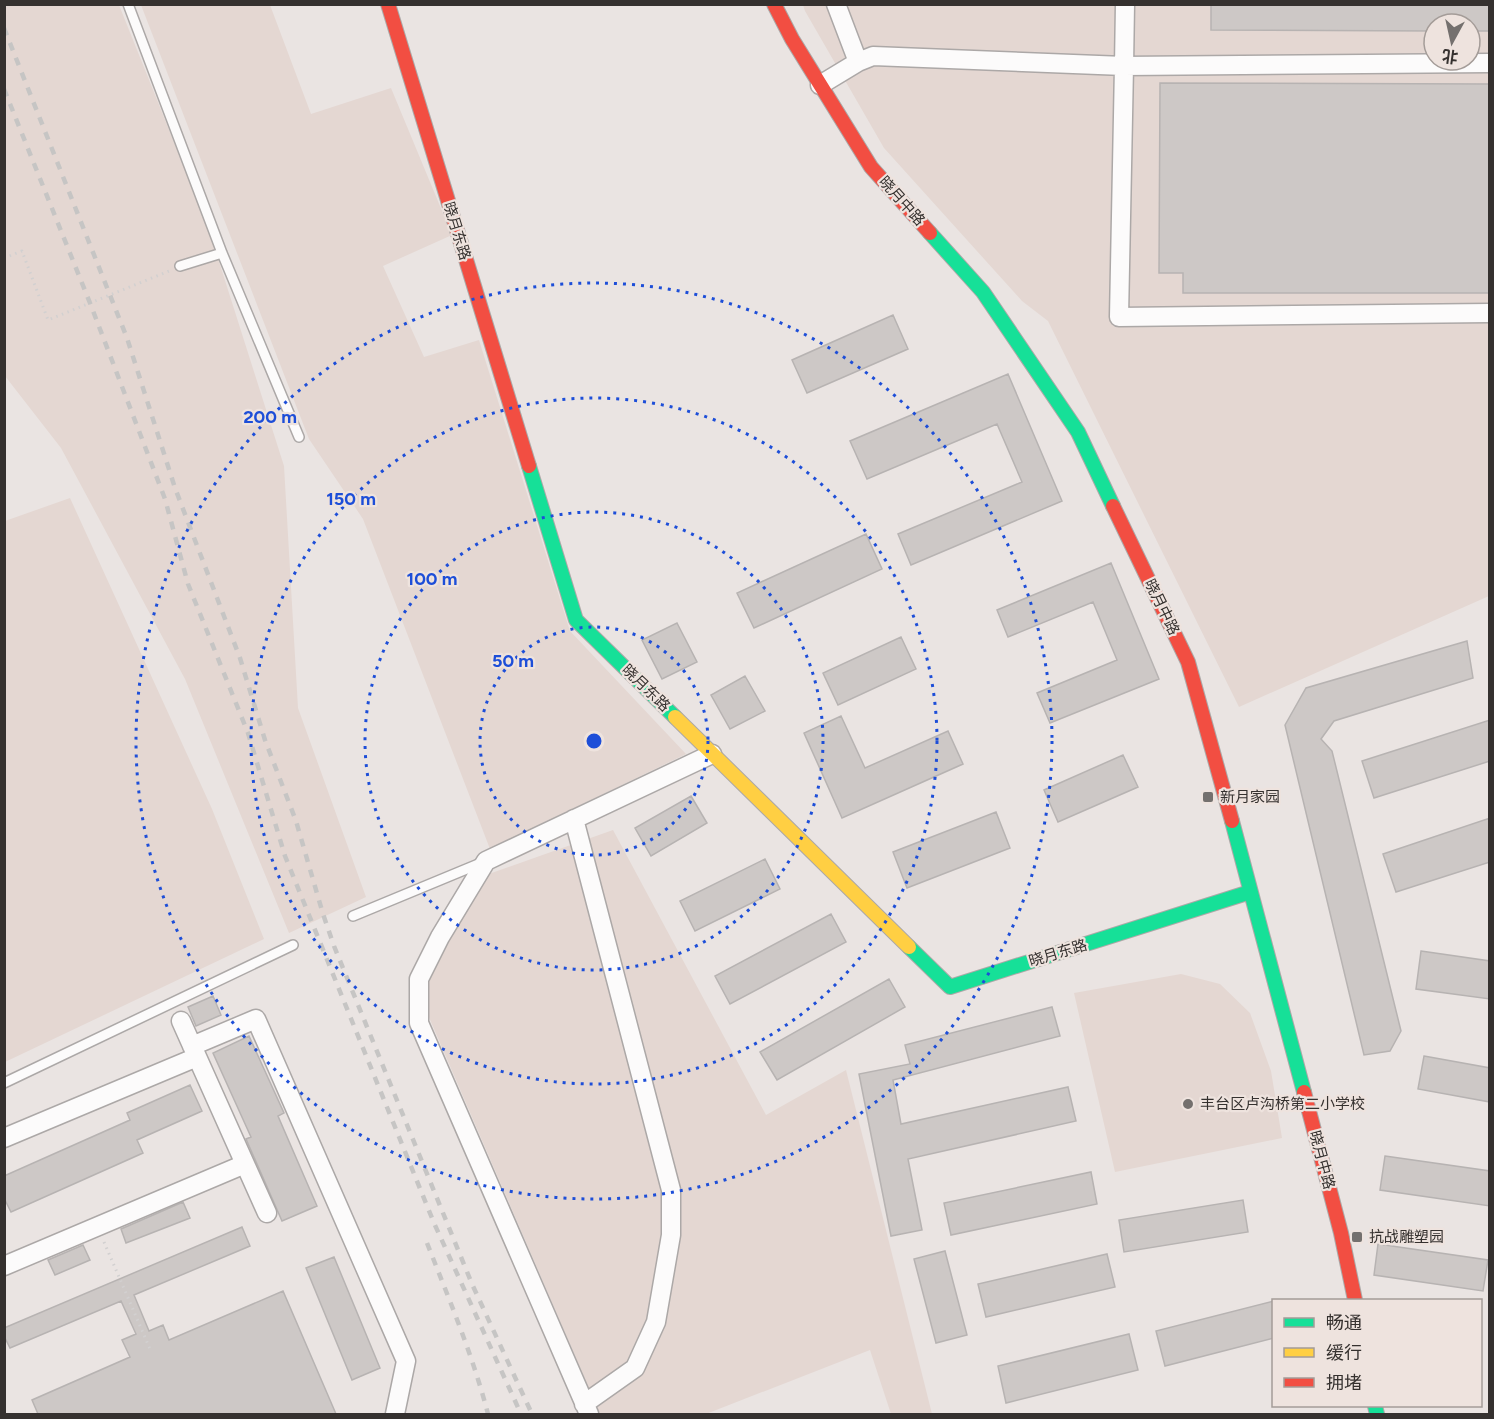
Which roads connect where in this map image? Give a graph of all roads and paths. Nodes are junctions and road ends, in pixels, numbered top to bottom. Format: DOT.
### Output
graph roads {
  1 [pos="128,4"];
  2 [pos="388,4"];
  3 [pos="774,4"];
  4 [pos="836,4"];
  5 [pos="1125,4"];
  6 [pos="858,62"];
  7 [pos="1490,63"];
  8 [pos="1124,66"];
  9 [pos="820,85"];
  10 [pos="222,253"];
  11 [pos="4,258"];
  12 [pos="180,267"];
  13 [pos="1490,313"];
  14 [pos="299,437"];
  15 [pos="712,753"];
  16 [pos="574,819"];
  17 [pos="486,861"];
  18 [pos="1250,892"];
  19 [pos="353,916"];
  20 [pos="293,945"];
  21 [pos="181,1021"];
  22 [pos="195,1051"];
  23 [pos="4,1083"];
  24 [pos="4,1138"];
  25 [pos="245,1164"];
  26 [pos="267,1213"];
  27 [pos="97,1226"];
  28 [pos="4,1266"];
  29 [pos="1355,1299"];
  30 [pos="150,1349"];
  31 [pos="587,1409"];
  32 [pos="395,1414"];
  1 -- 10 [label="lane"];
  2 -- 15 [label="street, 晓月东路"];
  3 -- 9 [label="street, 晓月中路"];
  4 -- 6 [label="street"];
  5 -- 8 [label="street"];
  6 -- 8 [label="street"];
  6 -- 9 [label="street"];
  7 -- 8 [label="street"];
  8 -- 13 [label="street"];
  9 -- 18 [label="street, 晓月中路"];
  10 -- 12 [label="lane"];
  10 -- 14 [label="lane"];
  11 -- 12 [label="path"];
  15 -- 16 [label="street"];
  15 -- 18 [label="street, 晓月东路"];
  16 -- 17 [label="street"];
  16 -- 31 [label="street"];
  17 -- 19 [label="lane"];
  17 -- 31 [label="street"];
  18 -- 29 [label="street, 晓月中路"];
  20 -- 23 [label="lane"];
  21 -- 22 [label="street"];
  22 -- 24 [label="street"];
  22 -- 25 [label="street"];
  22 -- 32 [label="street"];
  25 -- 26 [label="street"];
  25 -- 27 [label="street"];
  27 -- 28 [label="street"];
  27 -- 30 [label="path"];
}
